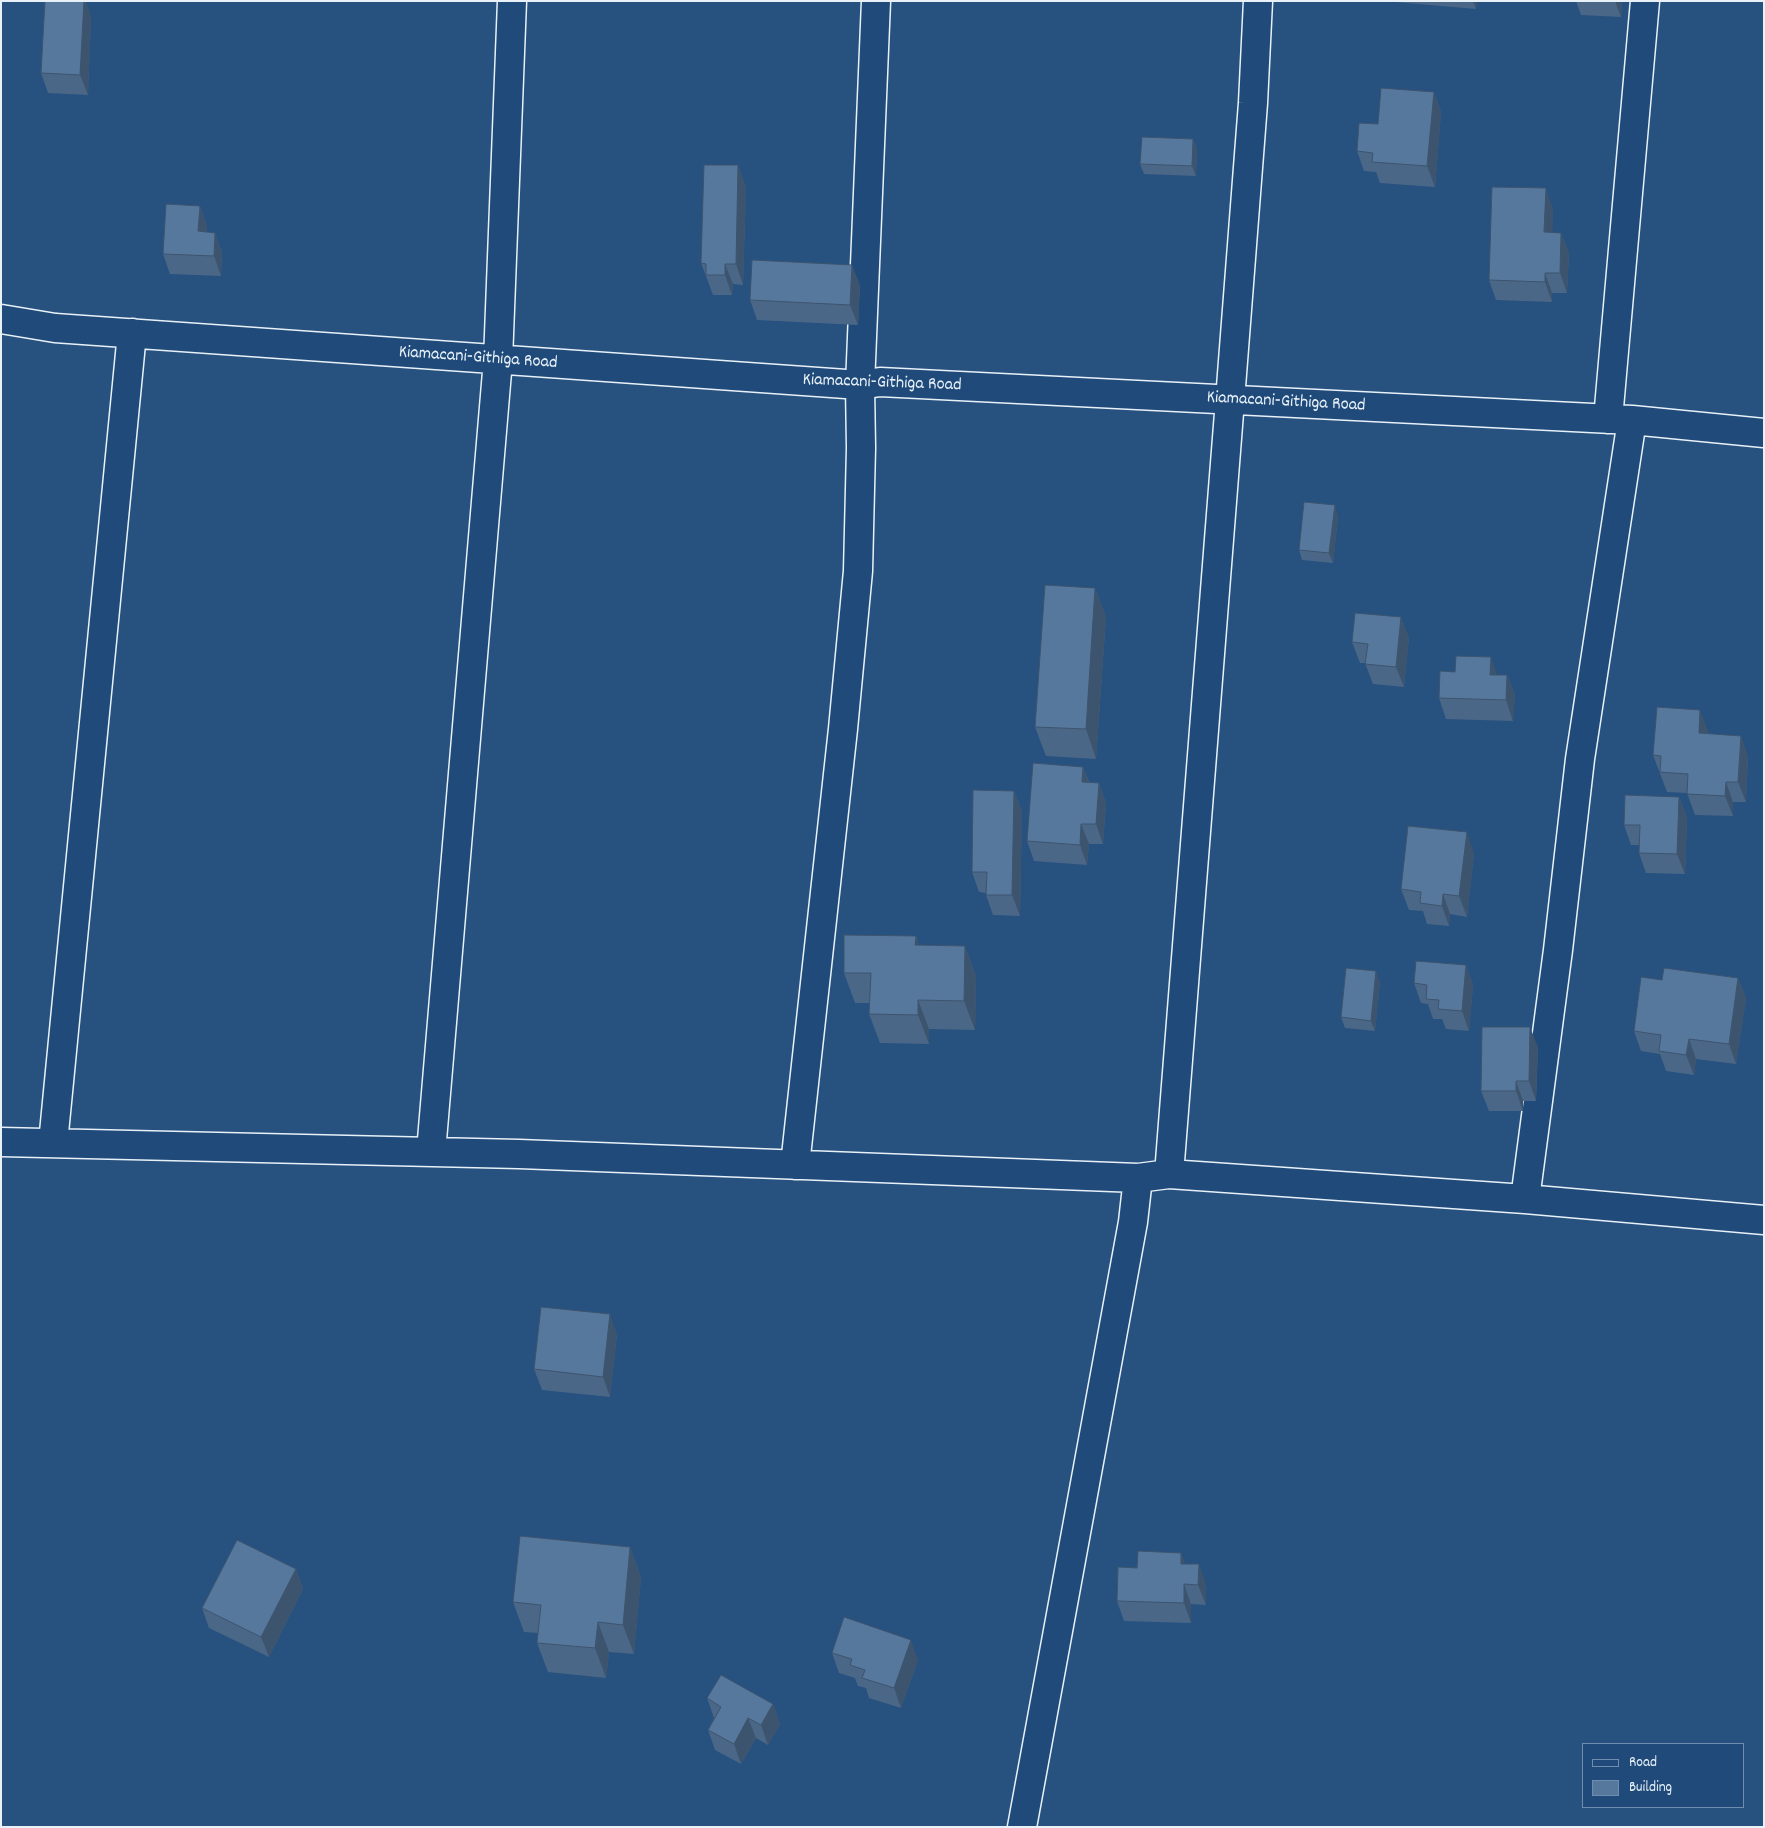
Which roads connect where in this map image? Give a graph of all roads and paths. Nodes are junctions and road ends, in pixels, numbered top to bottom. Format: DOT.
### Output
graph roads {
  1 [pos="512,1"];
  2 [pos="876,1"];
  3 [pos="1258,1"];
  4 [pos="1646,1"];
  5 [pos="1,319"];
  6 [pos="132,333"];
  7 [pos="498,360"];
  8 [pos="860,384"];
  9 [pos="1230,400"];
  10 [pos="1620,420"];
  11 [pos="1764,433"];
  12 [pos="1,1142"];
  13 [pos="53,1143"];
  14 [pos="431,1152"];
  15 [pos="795,1165"];
  16 [pos="1169,1174"];
  17 [pos="1138,1178"];
  18 [pos="1525,1199"];
  19 [pos="1764,1220"];
  20 [pos="1022,1827"];
  1 -- 7 [label="street"];
  2 -- 8 [label="street"];
  3 -- 9 [label="street"];
  4 -- 10 [label="street"];
  5 -- 6 [label="street, Kiamacani-Githiga Road"];
  6 -- 7 [label="street, Kiamacani-Githiga Road"];
  6 -- 13 [label="street"];
  7 -- 8 [label="street, Kiamacani-Githiga Road"];
  7 -- 14 [label="street"];
  8 -- 9 [label="street, Kiamacani-Githiga Road"];
  8 -- 15 [label="street"];
  9 -- 10 [label="street, Kiamacani-Githiga Road"];
  9 -- 16 [label="street"];
  10 -- 11 [label="street, Kiamacani-Githiga Road"];
  10 -- 18 [label="street"];
  12 -- 13 [label="street"];
  13 -- 14 [label="street"];
  14 -- 15 [label="street"];
  15 -- 17 [label="street"];
  16 -- 17 [label="street"];
  16 -- 18 [label="street"];
  17 -- 20 [label="street"];
  18 -- 19 [label="street"];
}
